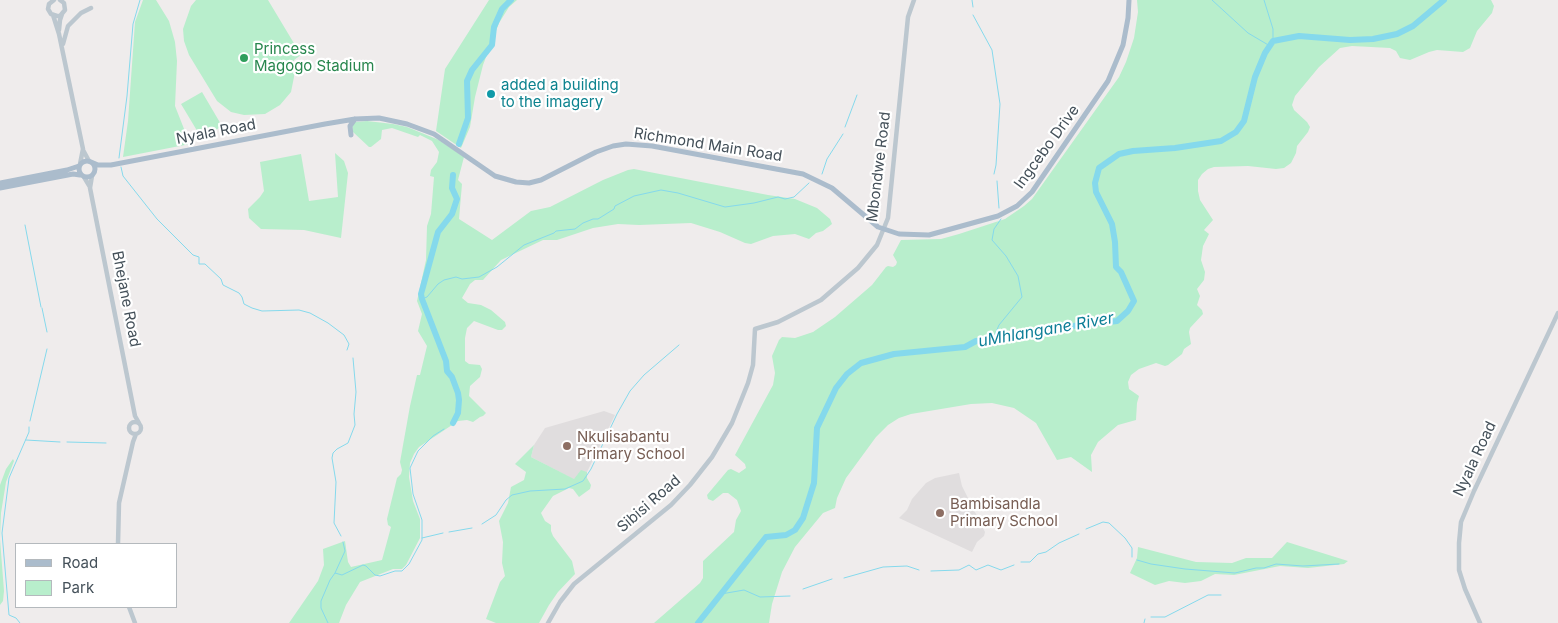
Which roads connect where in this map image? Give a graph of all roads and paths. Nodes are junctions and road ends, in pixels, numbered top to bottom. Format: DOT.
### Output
graph roads {
  1 [pos="52,0"];
  2 [pos="60,0"];
  3 [pos="914,0"];
  4 [pos="1129,0"];
  5 [pos="91,8"];
  6 [pos="62,14"];
  7 [pos="53,16"];
  8 [pos="59,34"];
  9 [pos="62,50"];
  10 [pos="355,119"];
  11 [pos="325,124"];
  12 [pos="351,136"];
  13 [pos="83,149"];
  14 [pos="90,162"];
  15 [pos="80,165"];
  16 [pos="111,165"];
  17 [pos="93,175"];
  18 [pos="82,176"];
  19 [pos="0,183"];
  20 [pos="0,188"];
  21 [pos="90,188"];
  22 [pos="884,230"];
  23 [pos="1558,313"];
  24 [pos="755,329"];
  25 [pos="135,416"];
  26 [pos="133,422"];
  27 [pos="139,423"];
  28 [pos="134,434"];
  29 [pos="118,543"];
  30 [pos="129,608"];
  31 [pos="135,623"];
  32 [pos="548,623"];
  33 [pos="1480,623"];
  1 -- 7 [label="street"];
  2 -- 6 [label="street"];
  3 -- 22 [label="street, Mbondwe Road"];
  4 -- 22 [label="main road, Ingcebo Drive"];
  5 -- 9 [label="street"];
  6 -- 7 [label="street"];
  6 -- 8 [label="street"];
  7 -- 8 [label="street"];
  8 -- 9 [label="street"];
  9 -- 13 [label="street"];
  10 -- 11 [label="main road, Richmond Main Road"];
  10 -- 12 [label="main road"];
  10 -- 22 [label="main road, Richmond Main Road"];
  11 -- 16 [label="main road, Nyala Road"];
  13 -- 14 [label="street"];
  13 -- 15 [label="street"];
  14 -- 15 [label="main road"];
  14 -- 16 [label="main road, Nyala Road"];
  14 -- 17 [label="main road"];
  15 -- 18 [label="main road"];
  15 -- 19 [label="main road"];
  16 -- 17 [label="main road, Nyala Road"];
  17 -- 18 [label="main road"];
  17 -- 21 [label="street, Bhejane Road"];
  18 -- 20 [label="main road"];
  18 -- 21 [label="street, Bhejane Road"];
  21 -- 25 [label="street, Bhejane Road"];
  22 -- 24 [label="street, Mbondwe Road"];
  23 -- 33 [label="street, Nyala Road"];
  24 -- 32 [label="street, Sibisi Road"];
  25 -- 26 [label="street, Bhejane Road"];
  25 -- 27 [label="street, Bhejane Road"];
  26 -- 27 [label="street"];
  26 -- 28 [label="street, Bhejane Road"];
  27 -- 28 [label="street"];
  28 -- 29 [label="street"];
  30 -- 31 [label="street"];
}
